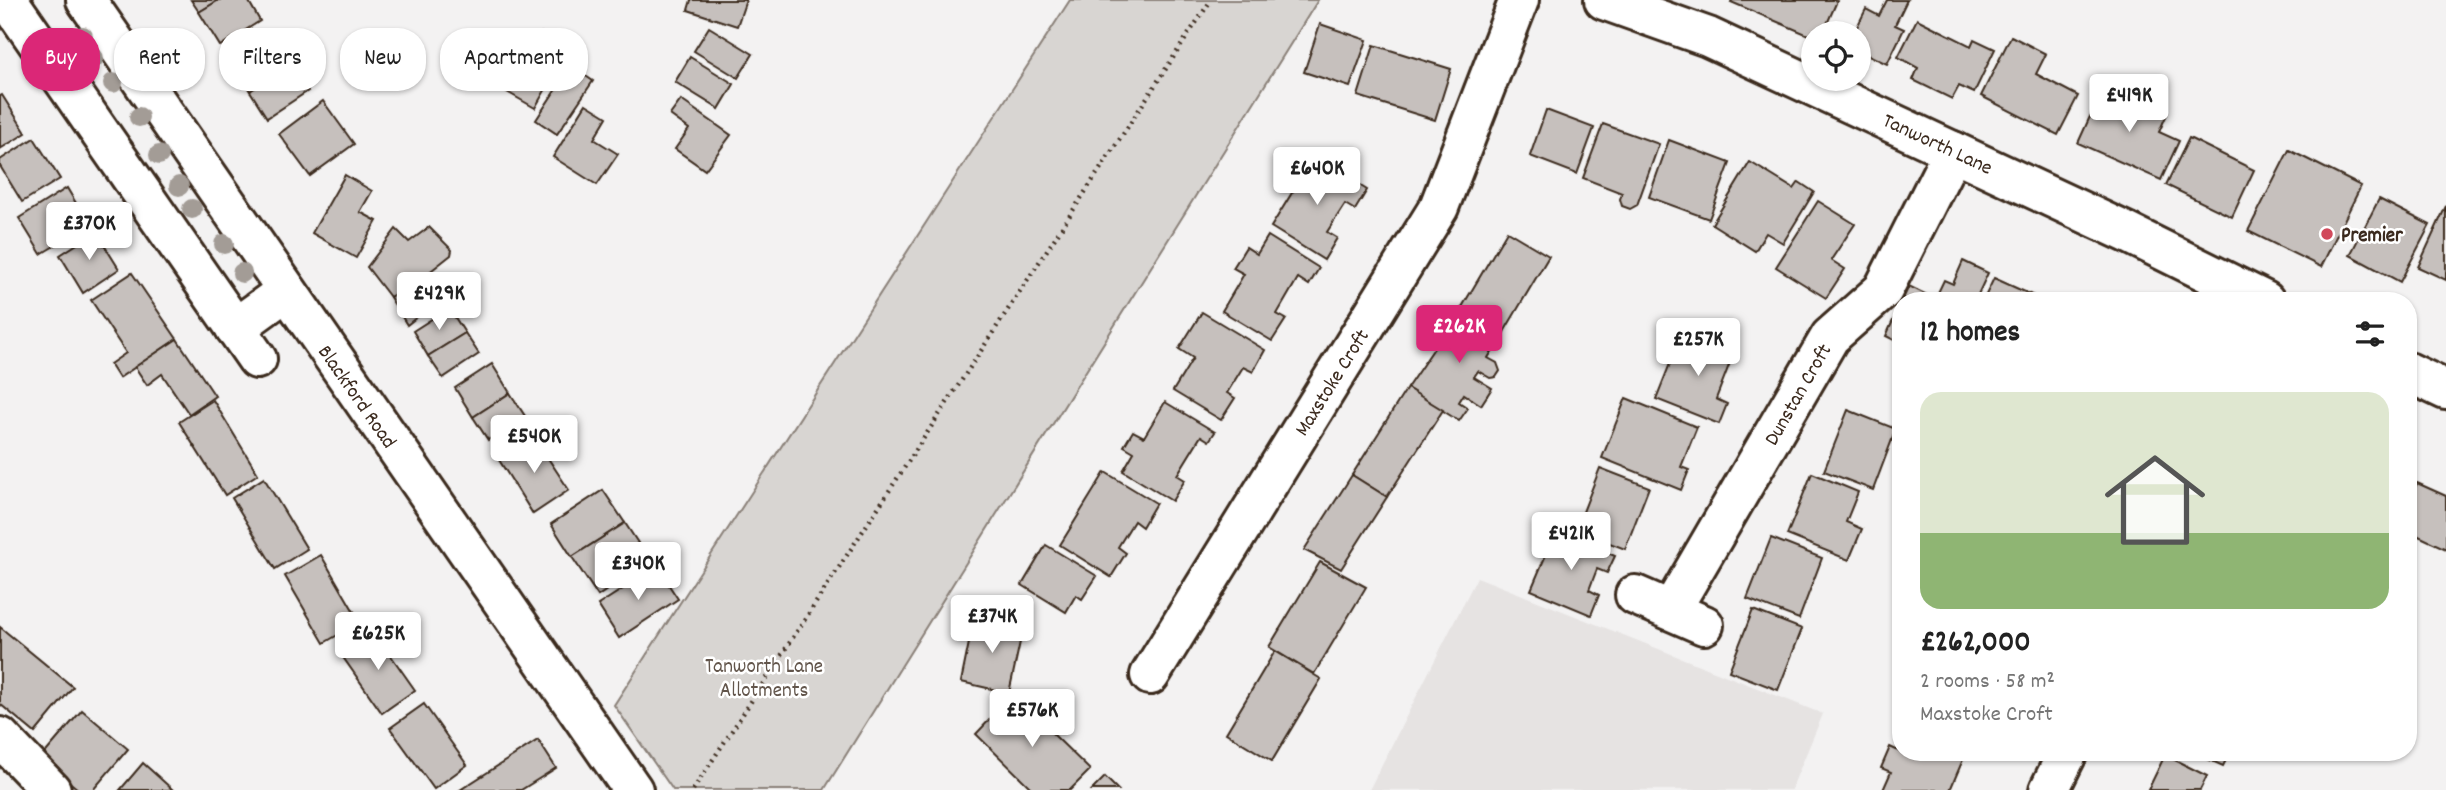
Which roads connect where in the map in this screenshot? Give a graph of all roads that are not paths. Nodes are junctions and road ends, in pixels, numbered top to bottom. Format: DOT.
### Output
graph roads {
  1 [pos="8,0"];
  2 [pos="86,0"];
  3 [pos="1519,0"];
  4 [pos="1604,0"];
  5 [pos="1953,151"];
  6 [pos="286,291"];
  7 [pos="2247,292"];
  8 [pos="2417,376"];
  9 [pos="2446,390"];
  10 [pos="1635,595"];
  11 [pos="1150,675"];
  12 [pos="0,737"];
  13 [pos="2064,761"];
  14 [pos="51,790"];
  15 [pos="633,790"];
  16 [pos="2049,790"];
  1 -- 6 [label="street"];
  2 -- 6 [label="street, Blackford Road"];
  3 -- 11 [label="street, Maxstoke Croft"];
  4 -- 5 [label="street, Tanworth Lane"];
  5 -- 7 [label="street, Tanworth Lane"];
  5 -- 10 [label="street, Dunstan Croft"];
  6 -- 15 [label="street, Blackford Road"];
  8 -- 9 [label="street"];
  12 -- 14 [label="street"];
  13 -- 16 [label="street"];
}
